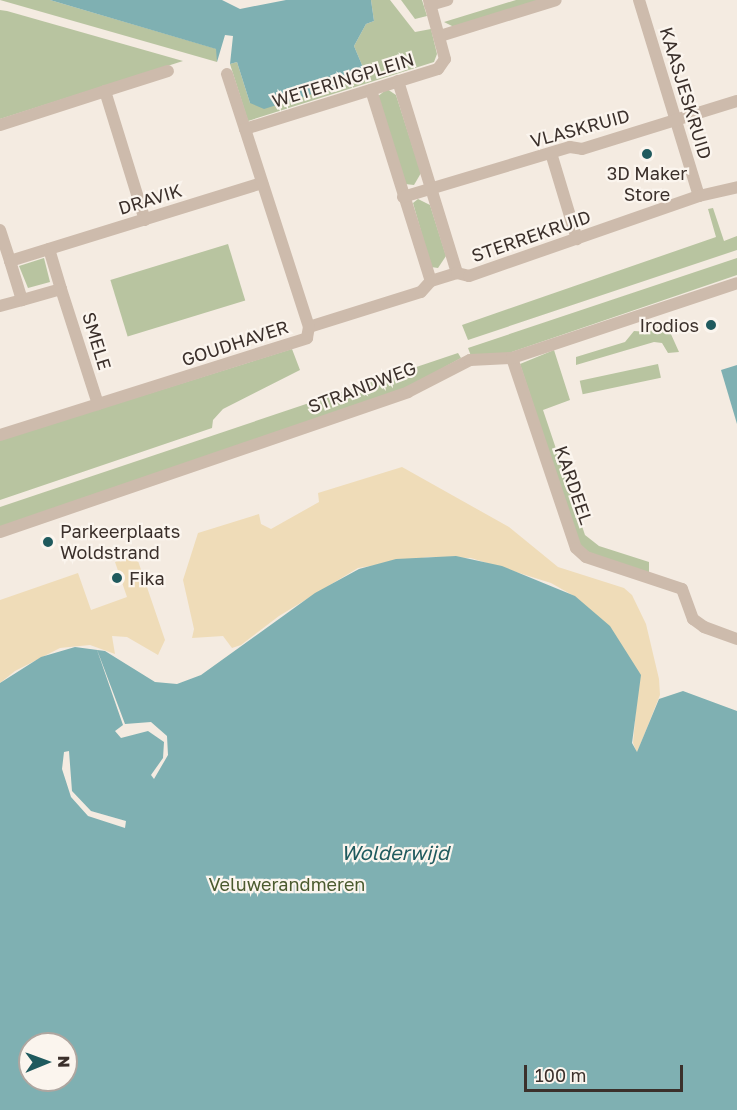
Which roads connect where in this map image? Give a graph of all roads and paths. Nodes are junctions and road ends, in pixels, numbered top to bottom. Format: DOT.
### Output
graph roads {
  1 [pos="447,0"];
  2 [pos="555,0"];
  3 [pos="639,0"];
  4 [pos="429,3"];
  5 [pos="440,36"];
  6 [pos="168,71"];
  7 [pos="227,74"];
  8 [pos="398,81"];
  9 [pos="371,90"];
  10 [pos="105,91"];
  11 [pos="737,101"];
  12 [pos="676,119"];
  13 [pos="0,125"];
  14 [pos="245,129"];
  15 [pos="551,153"];
  16 [pos="262,183"];
  17 [pos="737,187"];
  18 [pos="431,189"];
  19 [pos="699,196"];
  20 [pos="403,197"];
  21 [pos="145,220"];
  22 [pos="0,230"];
  23 [pos="577,239"];
  24 [pos="49,249"];
  25 [pos="10,261"];
  26 [pos="457,273"];
  27 [pos="431,281"];
  28 [pos="737,283"];
  29 [pos="61,289"];
  30 [pos="22,300"];
  31 [pos="0,306"];
  32 [pos="309,327"];
  33 [pos="512,358"];
  34 [pos="98,405"];
  35 [pos="0,435"];
  36 [pos="0,532"];
  37 [pos="737,639"];
  1 -- 4 [label="street"];
  2 -- 5 [label="street"];
  3 -- 12 [label="street, KAASJESKRUID"];
  4 -- 5 [label="street, WETERINGPLEIN"];
  5 -- 8 [label="street, WETERINGPLEIN"];
  6 -- 10 [label="street"];
  7 -- 14 [label="street"];
  8 -- 9 [label="street, WETERINGPLEIN"];
  8 -- 18 [label="street"];
  9 -- 14 [label="street, WETERINGPLEIN"];
  9 -- 20 [label="street"];
  10 -- 13 [label="street"];
  10 -- 21 [label="street"];
  11 -- 12 [label="street, VLASKRUID"];
  12 -- 15 [label="street, VLASKRUID"];
  12 -- 19 [label="street, KAASJESKRUID"];
  14 -- 16 [label="street, GOUDHAVER"];
  15 -- 18 [label="street, VLASKRUID"];
  15 -- 23 [label="street"];
  16 -- 21 [label="street, DRAVIK"];
  16 -- 32 [label="street, GOUDHAVER"];
  17 -- 19 [label="street, STERREKRUID"];
  18 -- 20 [label="street, VLASKRUID"];
  18 -- 26 [label="street"];
  19 -- 23 [label="street, STERREKRUID"];
  20 -- 27 [label="street"];
  21 -- 24 [label="street, DRAVIK"];
  22 -- 25 [label="street"];
  23 -- 26 [label="street, STERREKRUID"];
  24 -- 25 [label="street, DRAVIK"];
  24 -- 29 [label="street, SMELE"];
  25 -- 30 [label="street"];
  26 -- 27 [label="street, STERREKRUID"];
  27 -- 32 [label="street, STERREKRUID"];
  28 -- 33 [label="street, STRANDWEG"];
  29 -- 30 [label="street"];
  29 -- 34 [label="street, SMELE"];
  30 -- 31 [label="street"];
  32 -- 34 [label="street, GOUDHAVER"];
  33 -- 36 [label="street, STRANDWEG"];
  33 -- 37 [label="street, KARDEEL"];
  34 -- 35 [label="street, GOUDHAVER"];
}
